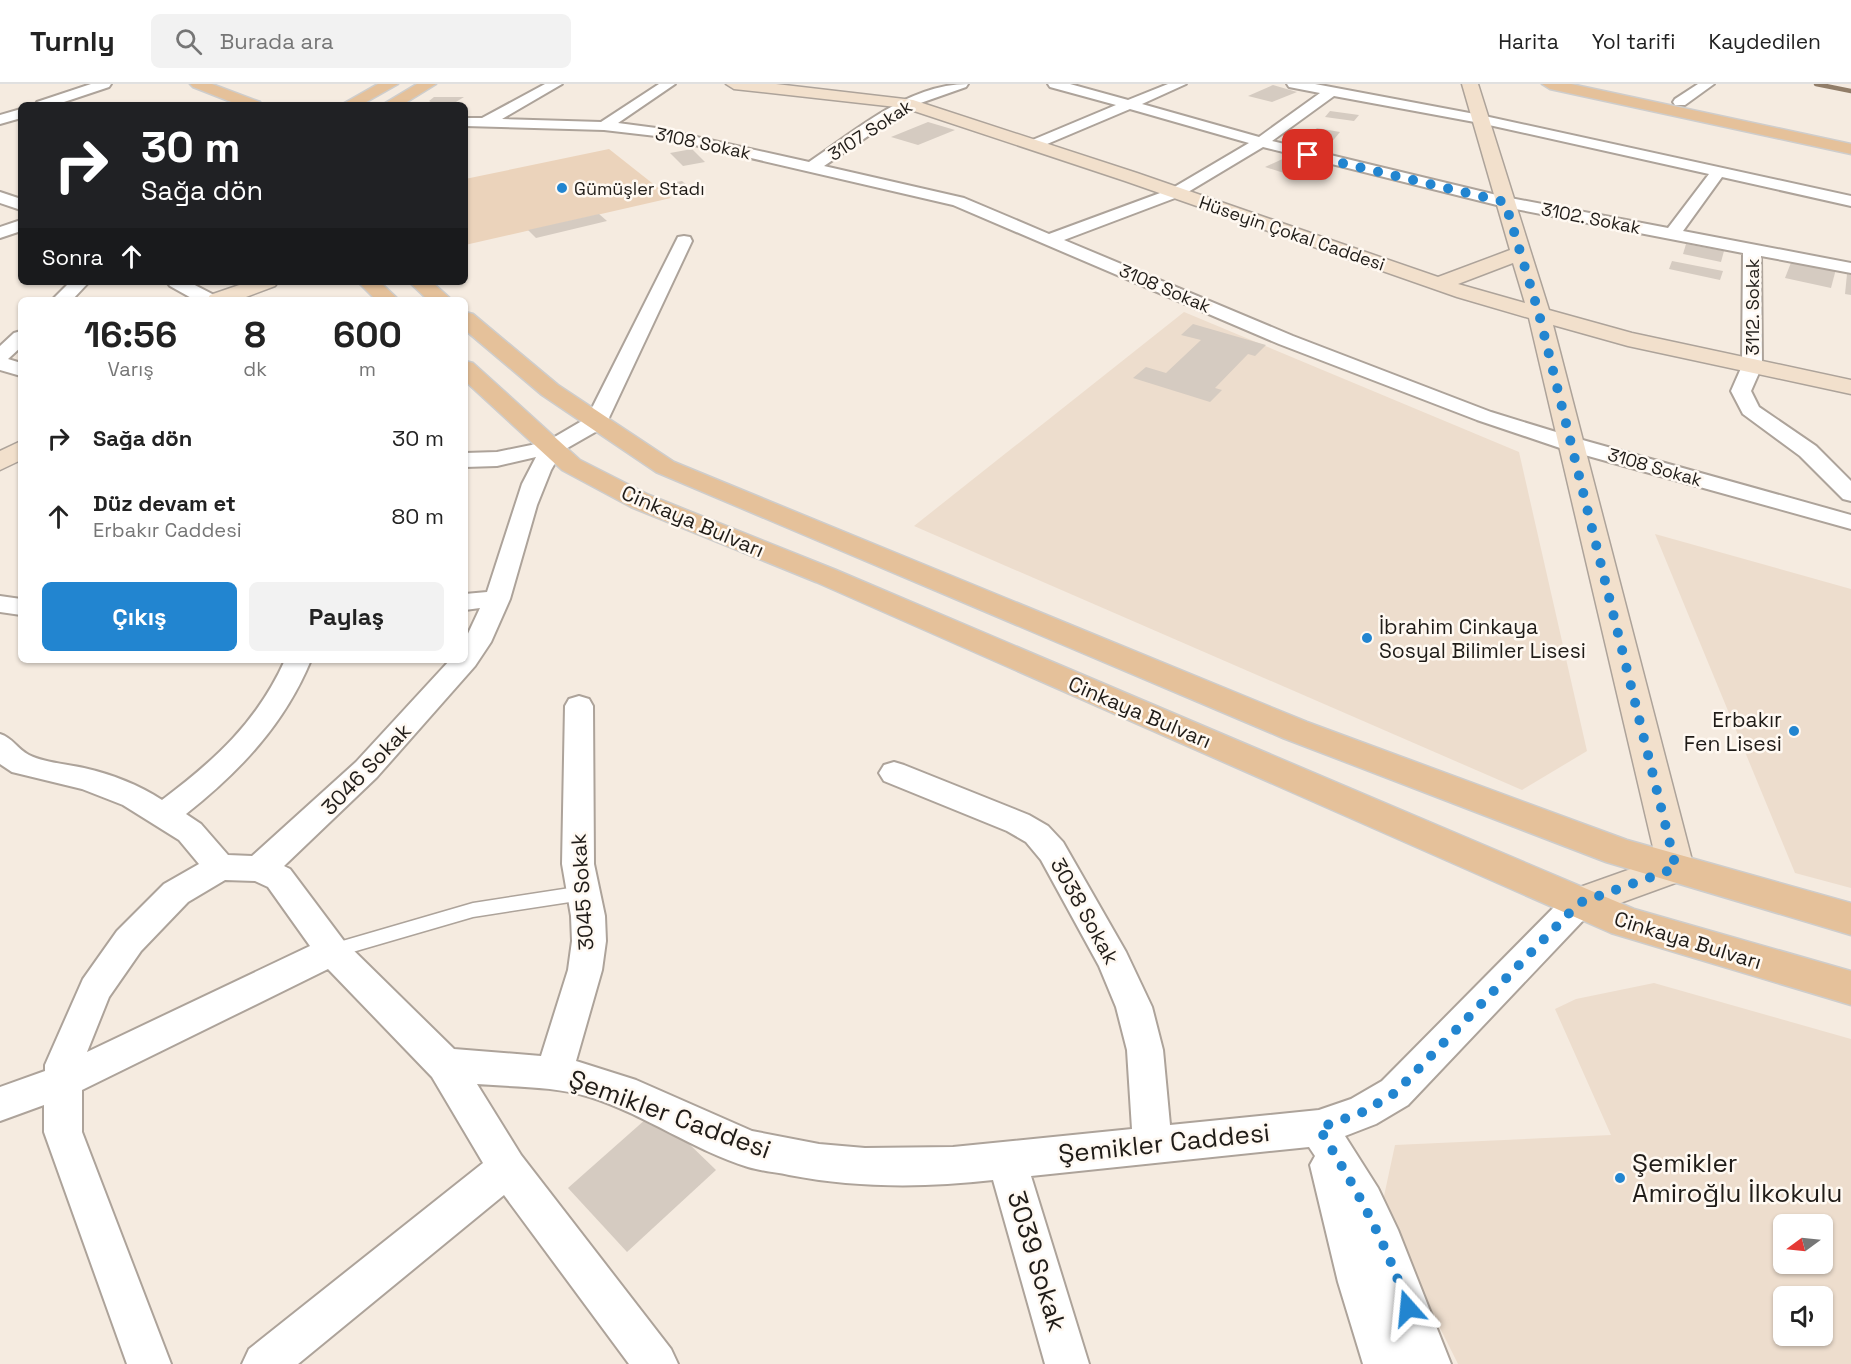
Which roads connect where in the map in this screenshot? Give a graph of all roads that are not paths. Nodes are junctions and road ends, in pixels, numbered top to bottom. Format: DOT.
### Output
graph roads {
  1 [pos="104,84"];
  2 [pos="198,84"];
  3 [pos="390,84"];
  4 [pos="428,84"];
  5 [pos="555,84"];
  6 [pos="668,84"];
  7 [pos="734,84"];
  8 [pos="961,84"];
  9 [pos="1055,84"];
  10 [pos="1179,84"];
  11 [pos="1294,84"];
  12 [pos="1347,84"];
  13 [pos="1550,84"];
  14 [pos="1599,84"];
  15 [pos="1707,84"];
  16 [pos="179,85"];
  17 [pos="1330,92"];
  18 [pos="1440,98"];
  19 [pos="1418,100"];
  20 [pos="51,102"];
  21 [pos="224,102"];
  22 [pos="246,102"];
  23 [pos="355,102"];
  24 [pos="395,102"];
  25 [pos="1473,102"];
  26 [pos="1680,102"];
  27 [pos="907,103"];
  28 [pos="1129,105"];
  29 [pos="18,114"];
  30 [pos="474,123"];
  31 [pos="4,125"];
  32 [pos="604,126"];
  33 [pos="1851,140"];
  34 [pos="1261,142"];
  35 [pos="1035,144"];
  36 [pos="1851,149"];
  37 [pos="814,166"];
  38 [pos="1718,172"];
  39 [pos="1176,192"];
  40 [pos="0,197"];
  41 [pos="1851,201"];
  42 [pos="1505,202"];
  43 [pos="18,204"];
  44 [pos="18,226"];
  45 [pos="0,233"];
  46 [pos="1672,234"];
  47 [pos="1050,240"];
  48 [pos="684,241"];
  49 [pos="1752,249"];
  50 [pos="1521,254"];
  51 [pos="1851,268"];
  52 [pos="1438,284"];
  53 [pos="77,285"];
  54 [pos="182,285"];
  55 [pos="228,285"];
  56 [pos="258,285"];
  57 [pos="371,285"];
  58 [pos="423,285"];
  59 [pos="64,297"];
  60 [pos="204,297"];
  61 [pos="218,297"];
  62 [pos="224,297"];
  63 [pos="385,297"];
  64 [pos="437,297"];
  65 [pos="1539,314"];
  66 [pos="468,322"];
  67 [pos="18,340"];
  68 [pos="0,356"];
  69 [pos="0,363"];
  70 [pos="1752,366"];
  71 [pos="18,368"];
  72 [pos="468,371"];
  73 [pos="1851,387"];
  74 [pos="596,422"];
  75 [pos="1571,444"];
  76 [pos="553,447"];
  77 [pos="18,451"];
  78 [pos="468,460"];
  79 [pos="0,462"];
  80 [pos="1851,494"];
  81 [pos="1851,522"];
  82 [pos="496,599"];
  83 [pos="468,602"];
  84 [pos="0,604"];
  85 [pos="18,607"];
  86 [pos="468,655"];
  87 [pos="297,663"];
  88 [pos="462,663"];
  89 [pos="579,706"];
  90 [pos="0,745"];
  91 [pos="894,773"];
  92 [pos="165,814"];
  93 [pos="220,867"];
  94 [pos="1676,868"];
  95 [pos="259,870"];
  96 [pos="583,893"];
  97 [pos="1579,903"];
  98 [pos="1851,919"];
  99 [pos="332,951"];
  100 [pos="1851,988"];
  101 [pos="445,1065"];
  102 [pos="554,1073"];
  103 [pos="63,1081"];
  104 [pos="0,1104"];
  105 [pos="1319,1128"];
  106 [pos="1152,1144"];
  107 [pos="1006,1159"];
  108 [pos="507,1168"];
  109 [pos="149,1364"];
  110 [pos="264,1364"];
  111 [pos="656,1364"];
  112 [pos="1067,1364"];
  113 [pos="1385,1364"];
  114 [pos="1429,1364"];
  1 -- 20 [label="street"];
  2 -- 22 [label="main road"];
  3 -- 23 [label="main road"];
  4 -- 24 [label="main road"];
  5 -- 30 [label="street"];
  6 -- 32 [label="street"];
  7 -- 27 [label="street, Hüseyin Çokal Caddesi"];
  8 -- 27 [label="street, 3107 Sokak"];
  9 -- 28 [label="street, 3102. Sokak"];
  10 -- 28 [label="street"];
  11 -- 17 [label="street"];
  12 -- 19 [label="street"];
  13 -- 36 [label="main road"];
  14 -- 26 [label="main road"];
  15 -- 26 [label="street"];
  16 -- 21 [label="main road"];
  17 -- 25 [label="street"];
  17 -- 34 [label="street"];
  18 -- 19 [label="street"];
  19 -- 25 [label="street"];
  25 -- 38 [label="street"];
  25 -- 42 [label="street"];
  26 -- 33 [label="main road"];
  27 -- 35 [label="street, Hüseyin Çokal Caddesi"];
  27 -- 37 [label="street, 3107 Sokak"];
  28 -- 34 [label="street, 3102. Sokak"];
  28 -- 35 [label="street"];
  29 -- 31 [label="street"];
  30 -- 32 [label="street, 3108 Sokak"];
  32 -- 37 [label="street, 3108 Sokak"];
  34 -- 39 [label="street"];
  34 -- 42 [label="street, 3102. Sokak"];
  35 -- 39 [label="street, Hüseyin Çokal Caddesi"];
  37 -- 47 [label="street, 3108 Sokak"];
  38 -- 41 [label="street"];
  38 -- 46 [label="street"];
  39 -- 47 [label="street"];
  39 -- 52 [label="street, Hüseyin Çokal Caddesi"];
  40 -- 43 [label="street"];
  42 -- 46 [label="street, 3102. Sokak"];
  42 -- 50 [label="street"];
  44 -- 45 [label="street"];
  46 -- 49 [label="street, 3102. Sokak"];
  47 -- 75 [label="street, 3108 Sokak"];
  48 -- 74 [label="street"];
  49 -- 51 [label="street, 3102. Sokak"];
  49 -- 70 [label="street, 3112. Sokak"];
  50 -- 52 [label="street"];
  50 -- 65 [label="street"];
  52 -- 65 [label="street, Hüseyin Çokal Caddesi"];
  53 -- 59 [label="street"];
  54 -- 60 [label="street"];
  55 -- 61 [label="street"];
  56 -- 62 [label="street"];
  57 -- 63 [label="main road"];
  58 -- 64 [label="main road"];
  65 -- 70 [label="street, Hüseyin Çokal Caddesi"];
  65 -- 75 [label="street"];
  66 -- 74 [label="main road, Cinkaya Bulvarı"];
  67 -- 68 [label="street"];
  69 -- 71 [label="street"];
  70 -- 73 [label="street, Hüseyin Çokal Caddesi"];
  70 -- 80 [label="street, 3112. Sokak"];
  72 -- 76 [label="main road, Cinkaya Bulvarı"];
  74 -- 76 [label="street"];
  74 -- 94 [label="main road, Cinkaya Bulvarı"];
  75 -- 81 [label="street, 3108 Sokak"];
  75 -- 94 [label="street"];
  76 -- 78 [label="street"];
  76 -- 82 [label="street, 3046 Sokak"];
  76 -- 97 [label="main road, Cinkaya Bulvarı"];
  77 -- 79 [label="street"];
  82 -- 83 [label="street"];
  82 -- 86 [label="street, 3046 Sokak"];
  84 -- 85 [label="street"];
  87 -- 92 [label="street"];
  88 -- 95 [label="street, 3046 Sokak"];
  89 -- 96 [label="street, 3045 Sokak"];
  90 -- 92 [label="street"];
  91 -- 106 [label="street, 3038 Sokak"];
  92 -- 93 [label="street"];
  93 -- 95 [label="street"];
  93 -- 103 [label="street"];
  94 -- 97 [label="street"];
  94 -- 98 [label="main road, Cinkaya Bulvarı"];
  95 -- 99 [label="street"];
  96 -- 99 [label="lane"];
  96 -- 102 [label="street, 3045 Sokak"];
  97 -- 100 [label="main road, Cinkaya Bulvarı"];
  97 -- 105 [label="street, Şemikler Caddesi"];
  99 -- 101 [label="street"];
  99 -- 103 [label="street"];
  101 -- 102 [label="street, Şemikler Caddesi"];
  101 -- 108 [label="street"];
  102 -- 107 [label="street, Şemikler Caddesi"];
  103 -- 104 [label="street"];
  103 -- 109 [label="street"];
  105 -- 106 [label="street, Şemikler Caddesi"];
  105 -- 113 [label="street"];
  105 -- 114 [label="street"];
  106 -- 107 [label="street, Şemikler Caddesi"];
  107 -- 112 [label="street, 3039 Sokak"];
  108 -- 110 [label="street"];
  108 -- 111 [label="street"];
}
